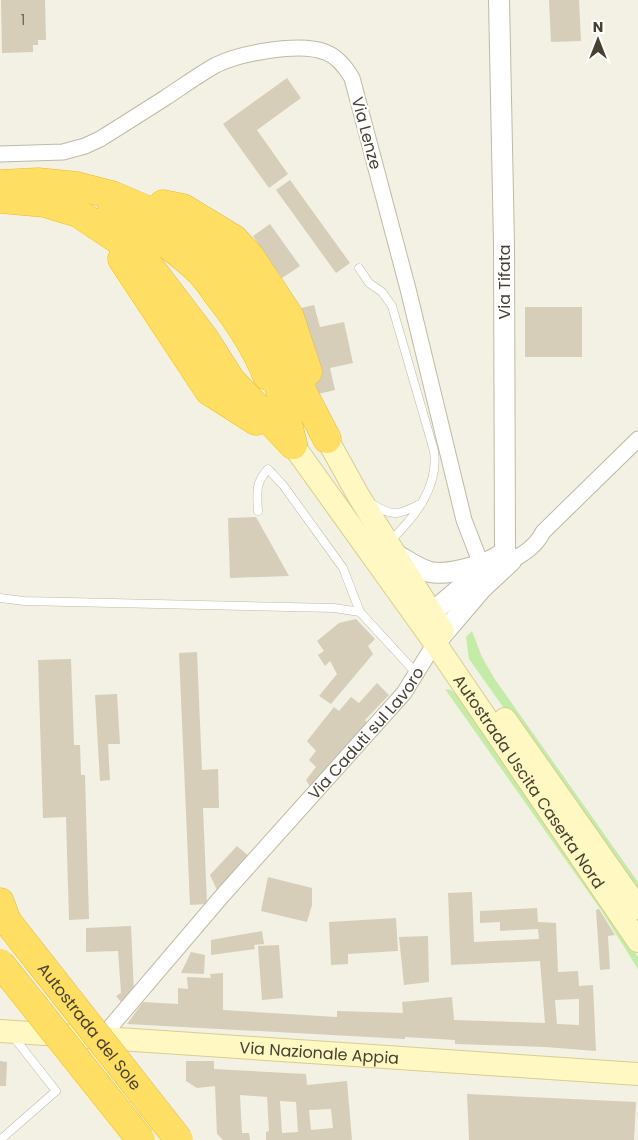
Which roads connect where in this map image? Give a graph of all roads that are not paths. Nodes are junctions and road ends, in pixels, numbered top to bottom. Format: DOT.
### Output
graph roads {
  1 [pos="499,0"];
  2 [pos="0,154"];
  3 [pos="0,184"];
  4 [pos="0,199"];
  5 [pos="78,213"];
  6 [pos="359,268"];
  7 [pos="638,439"];
  8 [pos="309,444"];
  9 [pos="328,480"];
  10 [pos="358,495"];
  11 [pos="420,504"];
  12 [pos="258,512"];
  13 [pos="386,553"];
  14 [pos="491,567"];
  15 [pos="0,598"];
  16 [pos="360,612"];
  17 [pos="435,624"];
  18 [pos="416,673"];
  19 [pos="638,908"];
  20 [pos="2,912"];
  21 [pos="638,941"];
  22 [pos="0,963"];
  23 [pos="5,1032"];
  24 [pos="100,1038"];
  25 [pos="636,1073"];
  26 [pos="0,1140"];
  27 [pos="140,1140"];
  28 [pos="180,1140"];
  1 -- 14 [label="street, Via Tifata"];
  2 -- 14 [label="street, Via Lenze"];
  3 -- 8 [label="highway"];
  4 -- 5 [label="highway"];
  5 -- 8 [label="highway"];
  5 -- 8 [label="highway"];
  6 -- 11 [label="lane"];
  7 -- 14 [label="street"];
  8 -- 10 [label="main road, Autostrada Uscita Caserta Nord"];
  8 -- 13 [label="main road, Autostrada Uscita Caserta Nord"];
  9 -- 13 [label="lane"];
  10 -- 11 [label="lane"];
  10 -- 13 [label="main road, Autostrada Uscita Caserta Nord"];
  11 -- 13 [label="lane"];
  12 -- 16 [label="lane"];
  13 -- 14 [label="street, Autostrada Uscita Caserta Nord"];
  13 -- 17 [label="main road, Autostrada Uscita Caserta Nord"];
  14 -- 17 [label="street"];
  15 -- 16 [label="lane"];
  16 -- 18 [label="lane"];
  17 -- 18 [label="street, Via Caduti sul Lavoro"];
  17 -- 19 [label="main road, Autostrada Uscita Caserta Nord"];
  17 -- 21 [label="main road, Autostrada Uscita Caserta Nord"];
  18 -- 24 [label="street, Via Caduti sul Lavoro"];
  20 -- 28 [label="highway, Autostrada del Sole, bridge"];
  22 -- 27 [label="highway, Autostrada del Sole, bridge"];
  23 -- 24 [label="main road, Via Nazionale Appia"];
  23 -- 26 [label="lane"];
  24 -- 25 [label="main road, Via Nazionale Appia"];
}
